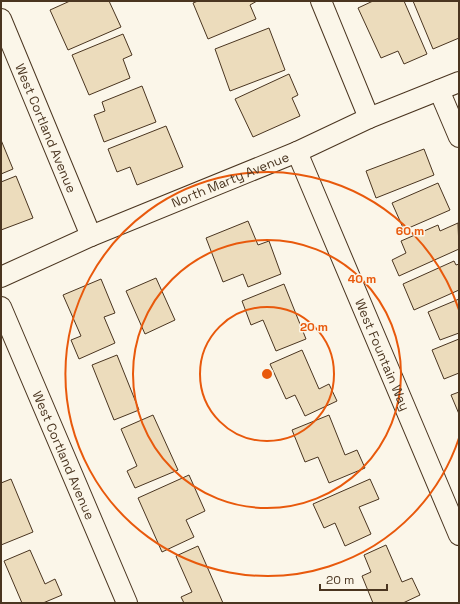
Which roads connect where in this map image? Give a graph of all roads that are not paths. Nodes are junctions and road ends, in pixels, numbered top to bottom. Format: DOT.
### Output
graph roads {
  1 [pos="320,1"];
  2 [pos="1,19"];
  3 [pos="459,82"];
  4 [pos="439,90"];
  5 [pos="369,118"];
  6 [pos="459,137"];
  7 [pos="297,152"];
  8 [pos="91,236"];
  9 [pos="1,277"];
  10 [pos="1,307"];
  11 [pos="459,535"];
  12 [pos="127,603"];
  1 -- 5 [label="street"];
  2 -- 8 [label="street, West Cortland Avenue"];
  3 -- 4 [label="street, North Marty Avenue"];
  4 -- 5 [label="street, North Marty Avenue"];
  4 -- 6 [label="street"];
  5 -- 7 [label="street, North Marty Avenue"];
  7 -- 8 [label="street, North Marty Avenue"];
  7 -- 11 [label="street, West Fountain Way"];
  8 -- 9 [label="street, North Marty Avenue"];
  10 -- 12 [label="street, West Cortland Avenue"];
}
